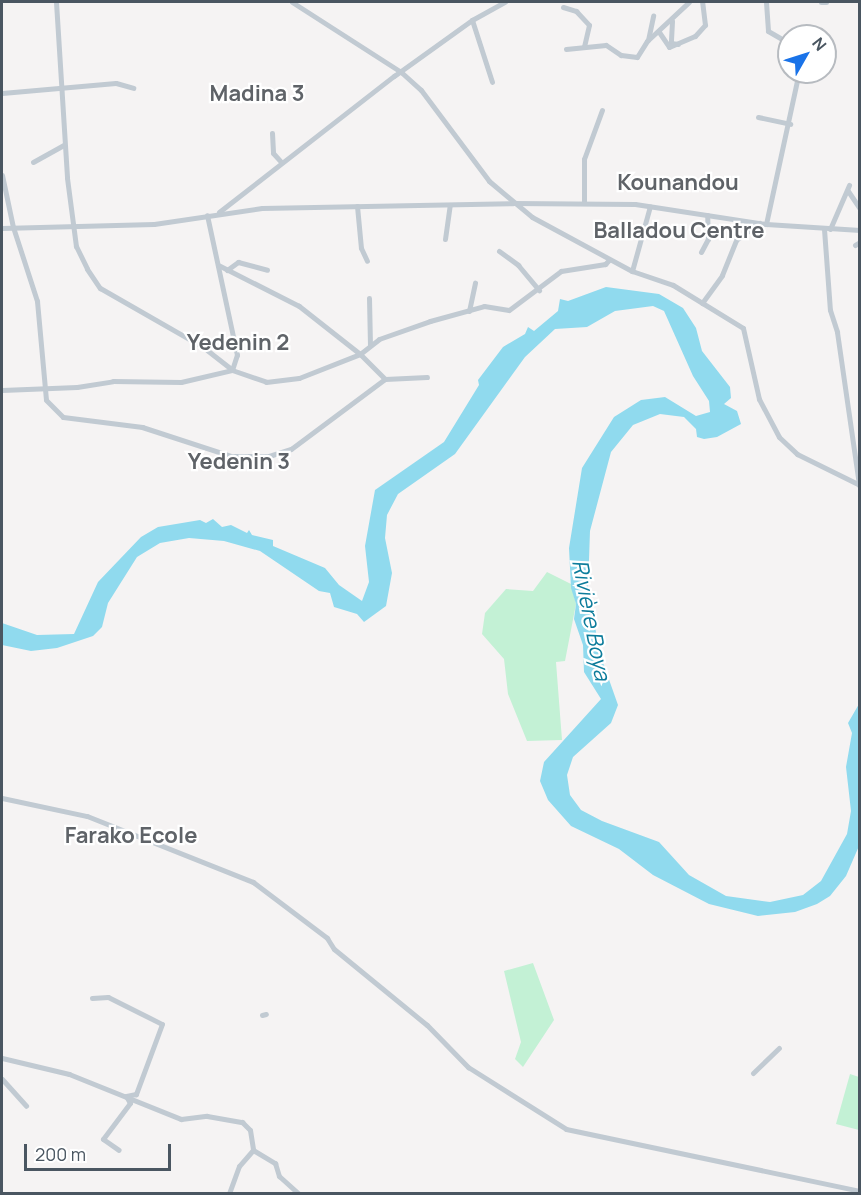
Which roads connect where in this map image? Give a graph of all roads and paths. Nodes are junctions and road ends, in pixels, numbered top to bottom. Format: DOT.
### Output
graph roads {
  1 [pos="56,2"];
  2 [pos="292,2"];
  3 [pos="505,2"];
  4 [pos="689,2"];
  5 [pos="702,2"];
  6 [pos="766,2"];
  7 [pos="563,7"];
  8 [pos="653,16"];
  9 [pos="472,20"];
  10 [pos="672,21"];
  11 [pos="659,32"];
  12 [pos="777,36"];
  13 [pos="648,40"];
  14 [pos="679,44"];
  15 [pos="584,48"];
  16 [pos="566,49"];
  17 [pos="401,72"];
  18 [pos="492,82"];
  19 [pos="796,84"];
  20 [pos="62,87"];
  21 [pos="133,88"];
  22 [pos="2,93"];
  23 [pos="602,110"];
  24 [pos="758,117"];
  25 [pos="790,124"];
  26 [pos="272,133"];
  27 [pos="64,145"];
  28 [pos="33,162"];
  29 [pos="281,162"];
  30 [pos="2,175"];
  31 [pos="849,184"];
  32 [pos="848,191"];
  33 [pos="240,196"];
  34 [pos="513,203"];
  35 [pos="584,204"];
  36 [pos="450,205"];
  37 [pos="357,206"];
  38 [pos="650,206"];
  39 [pos="860,209"];
  40 [pos="232,211"];
  41 [pos="218,213"];
  42 [pos="207,215"];
  43 [pos="707,215"];
  44 [pos="759,223"];
  45 [pos="71,224"];
  46 [pos="766,224"];
  47 [pos="13,227"];
  48 [pos="2,228"];
  49 [pos="827,229"];
  50 [pos="860,230"];
  51 [pos="445,239"];
  52 [pos="499,251"];
  53 [pos="701,252"];
  54 [pos="609,260"];
  55 [pos="367,261"];
  56 [pos="220,266"];
  57 [pos="227,270"];
  58 [pos="267,270"];
  59 [pos="632,271"];
  60 [pos="475,283"];
  61 [pos="539,290"];
  62 [pos="369,298"];
  63 [pos="702,303"];
  64 [pos="469,311"];
  65 [pos="370,345"];
  66 [pos="360,354"];
  67 [pos="232,370"];
  68 [pos="427,377"];
  69 [pos="385,379"];
  70 [pos="44,389"];
  71 [pos="2,390"];
  72 [pos="860,485"];
  73 [pos="2,798"];
  74 [pos="92,998"];
  75 [pos="779,1048"];
  76 [pos="2,1058"];
  77 [pos="753,1073"];
  78 [pos="2,1079"];
  79 [pos="126,1096"];
  80 [pos="26,1106"];
  81 [pos="120,1150"];
  82 [pos="253,1150"];
  83 [pos="860,1191"];
  84 [pos="229,1194"];
  85 [pos="299,1194"];
  1 -- 20 [label="street"];
  2 -- 17 [label="street"];
  3 -- 9 [label="street"];
  4 -- 10 [label="street"];
  5 -- 14 [label="street"];
  6 -- 12 [label="street"];
  7 -- 15 [label="street"];
  8 -- 13 [label="street"];
  9 -- 17 [label="street"];
  9 -- 18 [label="street"];
  10 -- 11 [label="street"];
  10 -- 14 [label="street"];
  11 -- 13 [label="street"];
  11 -- 14 [label="street"];
  13 -- 15 [label="street"];
  15 -- 16 [label="street"];
  17 -- 29 [label="street"];
  17 -- 34 [label="street"];
  19 -- 25 [label="street"];
  20 -- 21 [label="street"];
  20 -- 22 [label="street"];
  20 -- 27 [label="street"];
  23 -- 35 [label="street"];
  24 -- 25 [label="street"];
  25 -- 46 [label="street"];
  26 -- 29 [label="street"];
  27 -- 28 [label="street"];
  27 -- 45 [label="street"];
  29 -- 33 [label="street"];
  30 -- 47 [label="street"];
  31 -- 32 [label="street"];
  32 -- 39 [label="street"];
  32 -- 49 [label="street"];
  33 -- 40 [label="street"];
  33 -- 41 [label="street"];
  34 -- 35 [label="street"];
  34 -- 36 [label="street"];
  34 -- 54 [label="street"];
  35 -- 38 [label="street"];
  36 -- 37 [label="street"];
  36 -- 51 [label="street"];
  37 -- 40 [label="street"];
  37 -- 55 [label="street"];
  38 -- 43 [label="street"];
  38 -- 59 [label="street"];
  40 -- 41 [label="street"];
  41 -- 42 [label="street"];
  42 -- 45 [label="street"];
  42 -- 56 [label="street"];
  43 -- 44 [label="street"];
  43 -- 53 [label="street"];
  44 -- 46 [label="street"];
  44 -- 63 [label="street"];
  45 -- 47 [label="street"];
  45 -- 67 [label="street"];
  46 -- 49 [label="street"];
  47 -- 48 [label="street"];
  47 -- 70 [label="street"];
  49 -- 50 [label="street"];
  49 -- 72 [label="street"];
  52 -- 61 [label="street"];
  54 -- 59 [label="street"];
  54 -- 61 [label="street"];
  56 -- 57 [label="street"];
  56 -- 67 [label="street"];
  57 -- 58 [label="street"];
  57 -- 66 [label="street"];
  59 -- 63 [label="street"];
  60 -- 64 [label="street"];
  61 -- 64 [label="street"];
  62 -- 65 [label="street"];
  63 -- 72 [label="street"];
  64 -- 65 [label="street"];
  65 -- 66 [label="street"];
  66 -- 67 [label="street"];
  66 -- 69 [label="street"];
  67 -- 70 [label="street"];
  68 -- 69 [label="street"];
  69 -- 70 [label="street"];
  70 -- 71 [label="street"];
  73 -- 83 [label="street"];
  74 -- 79 [label="street"];
  75 -- 77 [label="street"];
  76 -- 79 [label="street"];
  78 -- 80 [label="street"];
  79 -- 81 [label="street"];
  79 -- 82 [label="street"];
  82 -- 84 [label="street"];
  82 -- 85 [label="street"];
}
